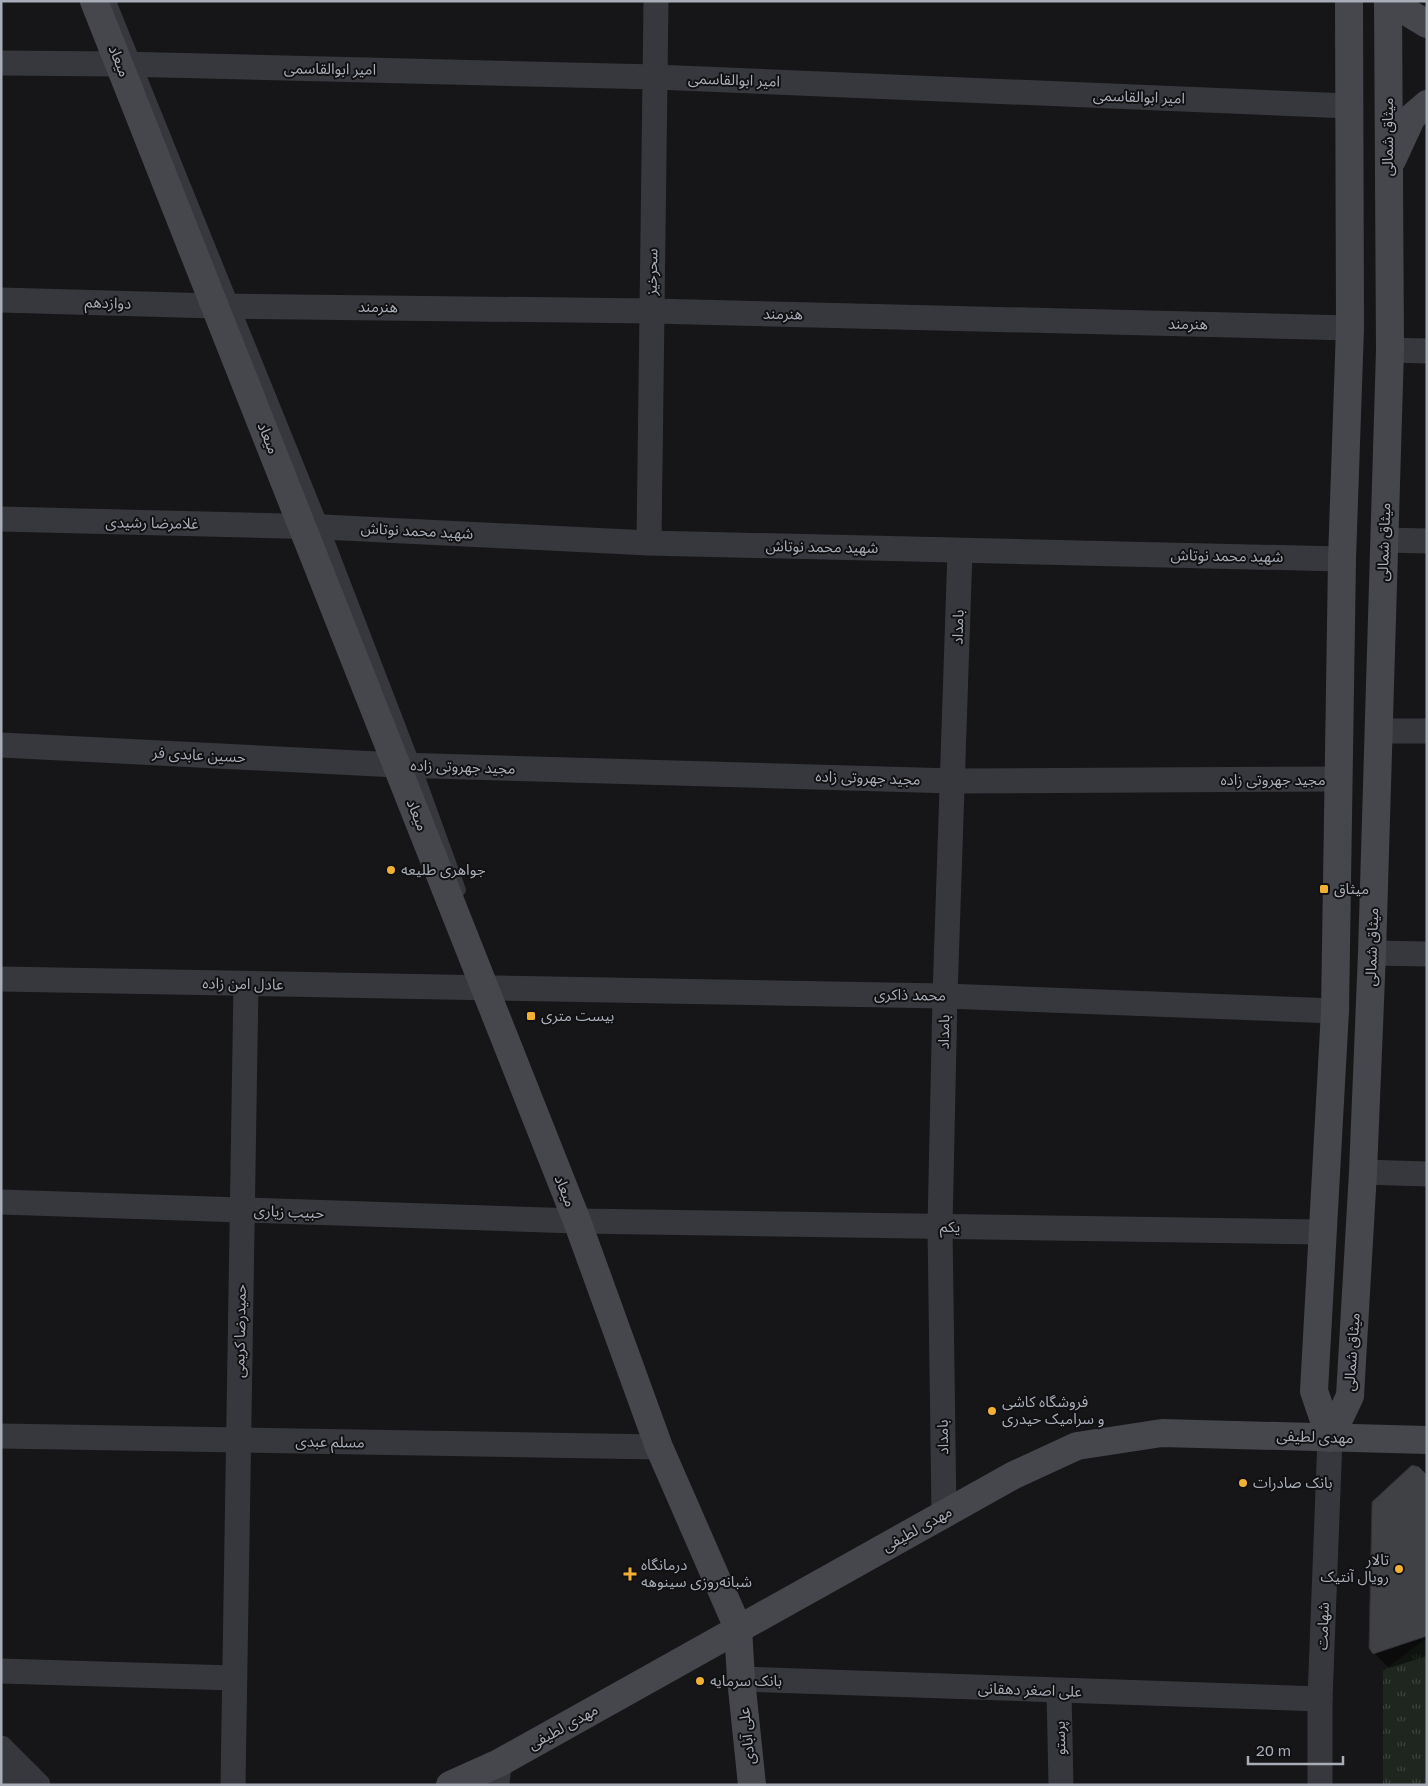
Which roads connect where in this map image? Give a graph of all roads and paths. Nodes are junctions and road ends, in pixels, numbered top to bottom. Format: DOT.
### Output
graph roads {
  1 [pos="94,1"];
  2 [pos="110,1"];
  3 [pos="656,1"];
  4 [pos="1349,1"];
  5 [pos="1389,1"];
  6 [pos="1427,24"];
  7 [pos="1,63"];
  8 [pos="128,64"];
  9 [pos="655,77"];
  10 [pos="1427,104"];
  11 [pos="1349,106"];
  12 [pos="1388,168"];
  13 [pos="1,300"];
  14 [pos="224,306"];
  15 [pos="652,311"];
  16 [pos="1350,328"];
  17 [pos="1390,350"];
  18 [pos="1427,351"];
  19 [pos="1,519"];
  20 [pos="312,526"];
  21 [pos="1384,540"];
  22 [pos="1427,541"];
  23 [pos="649,543"];
  24 [pos="960,550"];
  25 [pos="1342,559"];
  26 [pos="1378,731"];
  27 [pos="1427,731"];
  28 [pos="1,745"];
  29 [pos="406,765"];
  30 [pos="1339,780"];
  31 [pos="954,781"];
  32 [pos="1372,953"];
  33 [pos="1427,954"];
  34 [pos="1,979"];
  35 [pos="246,984"];
  36 [pos="491,988"];
  37 [pos="945,996"];
  38 [pos="1335,1012"];
  39 [pos="1363,1172"];
  40 [pos="1427,1174"];
  41 [pos="1,1202"];
  42 [pos="242,1210"];
  43 [pos="583,1221"];
  44 [pos="940,1227"];
  45 [pos="1322,1232"];
  46 [pos="1,1436"];
  47 [pos="1330,1438"];
  48 [pos="238,1440"];
  49 [pos="1427,1440"];
  50 [pos="659,1447"];
  51 [pos="944,1514"];
  52 [pos="734,1619"];
  53 [pos="1,1671"];
  54 [pos="234,1678"];
  55 [pos="741,1679"];
  56 [pos="1059,1691"];
  57 [pos="1320,1699"];
  58 [pos="1,1748"];
  59 [pos="498,1774"];
  60 [pos="1,1776"];
  61 [pos="34,1781"];
  62 [pos="233,1785"];
  63 [pos="450,1785"];
  64 [pos="752,1785"];
  65 [pos="1061,1785"];
  66 [pos="1320,1785"];
  1 -- 8 [label="main road, میعاد"];
  2 -- 8 [label="lane"];
  3 -- 9 [label="street, سحرخیز"];
  4 -- 11 [label="main road"];
  5 -- 6 [label="main road"];
  5 -- 12 [label="main road, میثاق شمالی"];
  7 -- 8 [label="street, امیر ابوالقاسمی"];
  8 -- 9 [label="street, امیر ابوالقاسمی"];
  8 -- 14 [label="main road, میعاد"];
  9 -- 11 [label="street, امیر ابوالقاسمی"];
  9 -- 15 [label="street, سحرخیز"];
  10 -- 12 [label="main road"];
  11 -- 16 [label="main road"];
  12 -- 17 [label="main road, میثاق شمالی"];
  13 -- 14 [label="street, دوازدهم"];
  14 -- 15 [label="street, هنرمند"];
  14 -- 20 [label="main road, میعاد"];
  15 -- 16 [label="street, هنرمند"];
  15 -- 23 [label="street, سحرخیز"];
  16 -- 25 [label="main road"];
  17 -- 18 [label="street"];
  17 -- 21 [label="main road, میثاق شمالی"];
  19 -- 20 [label="street, غلامرضا رشیدی"];
  20 -- 23 [label="street, شهید محمد نوتاش"];
  20 -- 29 [label="main road, میعاد"];
  21 -- 22 [label="street"];
  21 -- 26 [label="main road, میثاق شمالی"];
  23 -- 24 [label="street, شهید محمد نوتاش"];
  24 -- 25 [label="street, شهید محمد نوتاش"];
  24 -- 31 [label="street, بامداد"];
  25 -- 30 [label="main road"];
  26 -- 27 [label="street"];
  26 -- 32 [label="main road, میثاق شمالی"];
  28 -- 29 [label="street, حسین عابدی‌ فر"];
  29 -- 31 [label="street, مجید جهروتی زاده"];
  29 -- 36 [label="main road, میعاد"];
  29 -- 36 [label="lane"];
  30 -- 31 [label="street, مجید جهروتی زاده"];
  30 -- 38 [label="main road"];
  31 -- 37 [label="street, بامداد"];
  32 -- 33 [label="street"];
  32 -- 39 [label="main road, میثاق شمالی"];
  34 -- 35 [label="street, عادل امن زاده"];
  35 -- 36 [label="street, عادل امن زاده"];
  35 -- 42 [label="street, حمیدرضا کریمی"];
  36 -- 37 [label="street, محمد ذاکری"];
  36 -- 43 [label="main road, میعاد"];
  37 -- 38 [label="street, محمد ذاکری"];
  37 -- 44 [label="street, بامداد"];
  38 -- 45 [label="main road"];
  39 -- 40 [label="street"];
  39 -- 47 [label="main road, میثاق شمالی"];
  41 -- 42 [label="street, حبیب زیاری"];
  42 -- 43 [label="street, حبیب زیاری"];
  42 -- 48 [label="street, حمیدرضا کریمی"];
  43 -- 44 [label="street, یکم"];
  43 -- 50 [label="main road, میعاد"];
  43 -- 52 [label="lane"];
  44 -- 45 [label="street, یکم"];
  44 -- 51 [label="street, بامداد"];
  45 -- 47 [label="main road"];
  46 -- 48 [label="street, مسلم عبدی"];
  47 -- 49 [label="main road, مهدی لطیفی"];
  47 -- 51 [label="main road, مهدی لطیفی"];
  47 -- 57 [label="street, شهامت"];
  48 -- 50 [label="street, مسلم عبدی"];
  48 -- 54 [label="street, حمیدرضا کریمی"];
  50 -- 52 [label="main road, میعاد"];
  51 -- 52 [label="main road, مهدی لطیفی"];
  52 -- 55 [label="main road, علی آبادی"];
  52 -- 59 [label="main road, مهدی لطیفی"];
  53 -- 54 [label="street"];
  54 -- 62 [label="street, حمیدرضا کریمی"];
  55 -- 56 [label="street, علی اصغر دهقانی"];
  55 -- 64 [label="main road, علی آبادی"];
  56 -- 57 [label="street, علی اصغر دهقانی"];
  56 -- 65 [label="street, پرستو"];
  57 -- 66 [label="street, شهامت"];
  58 -- 61 [label="street"];
  59 -- 63 [label="main road, مهدی لطیفی"];
  60 -- 61 [label="street"];
}
